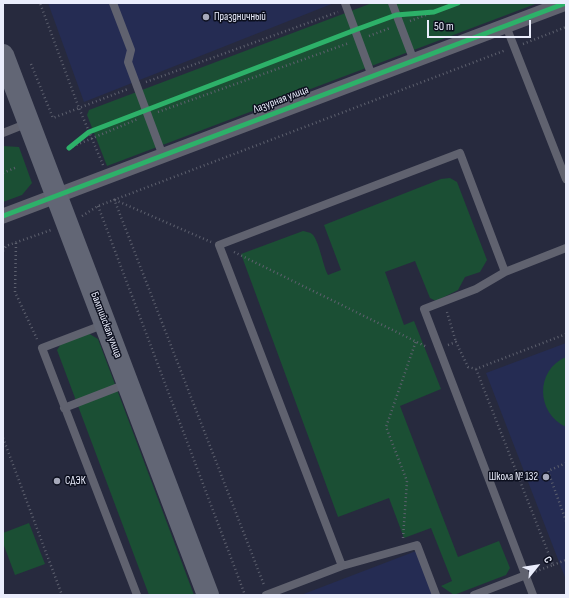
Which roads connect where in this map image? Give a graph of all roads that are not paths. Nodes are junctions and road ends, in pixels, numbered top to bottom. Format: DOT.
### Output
graph roads {
  1 [pos="113,3"];
  2 [pos="392,3"];
  3 [pos="566,3"];
  4 [pos="346,6"];
  5 [pos="506,26"];
  6 [pos="3,55"];
  7 [pos="414,61"];
  8 [pos="372,76"];
  9 [pos="29,123"];
  10 [pos="3,133"];
  11 [pos="163,156"];
  12 [pos="564,168"];
  13 [pos="566,179"];
  14 [pos="56,196"];
  15 [pos="3,216"];
  16 [pos="566,248"];
  17 [pos="504,272"];
  18 [pos="105,324"];
  19 [pos="128,383"];
  20 [pos="64,408"];
  21 [pos="342,566"];
  22 [pos="526,575"];
  23 [pos="137,595"];
  24 [pos="208,595"];
  25 [pos="267,595"];
  26 [pos="436,595"];
  27 [pos="474,595"];
  28 [pos="533,595"];
  1 -- 11 [label="lane"];
  2 -- 7 [label="lane"];
  3 -- 5 [label="street, Лазурная улица"];
  4 -- 8 [label="lane"];
  5 -- 7 [label="street, Лазурная улица"];
  5 -- 12 [label="lane"];
  6 -- 9 [label="main road, Балтийская улица"];
  7 -- 8 [label="street, Лазурная улица"];
  8 -- 11 [label="street, Лазурная улица"];
  9 -- 10 [label="lane"];
  9 -- 14 [label="main road, Балтийская улица"];
  11 -- 14 [label="street, Лазурная улица"];
  12 -- 13 [label="lane"];
  14 -- 15 [label="street, Лазурная улица"];
  14 -- 18 [label="main road, Балтийская улица"];
  16 -- 17 [label="lane"];
  17 -- 21 [label="lane"];
  17 -- 22 [label="lane"];
  18 -- 19 [label="main road, Балтийская улица"];
  18 -- 20 [label="lane"];
  19 -- 20 [label="lane"];
  19 -- 24 [label="main road, Балтийская улица"];
  20 -- 23 [label="lane"];
  21 -- 25 [label="lane"];
  21 -- 26 [label="lane"];
  22 -- 27 [label="lane"];
  22 -- 28 [label="lane"];
}
